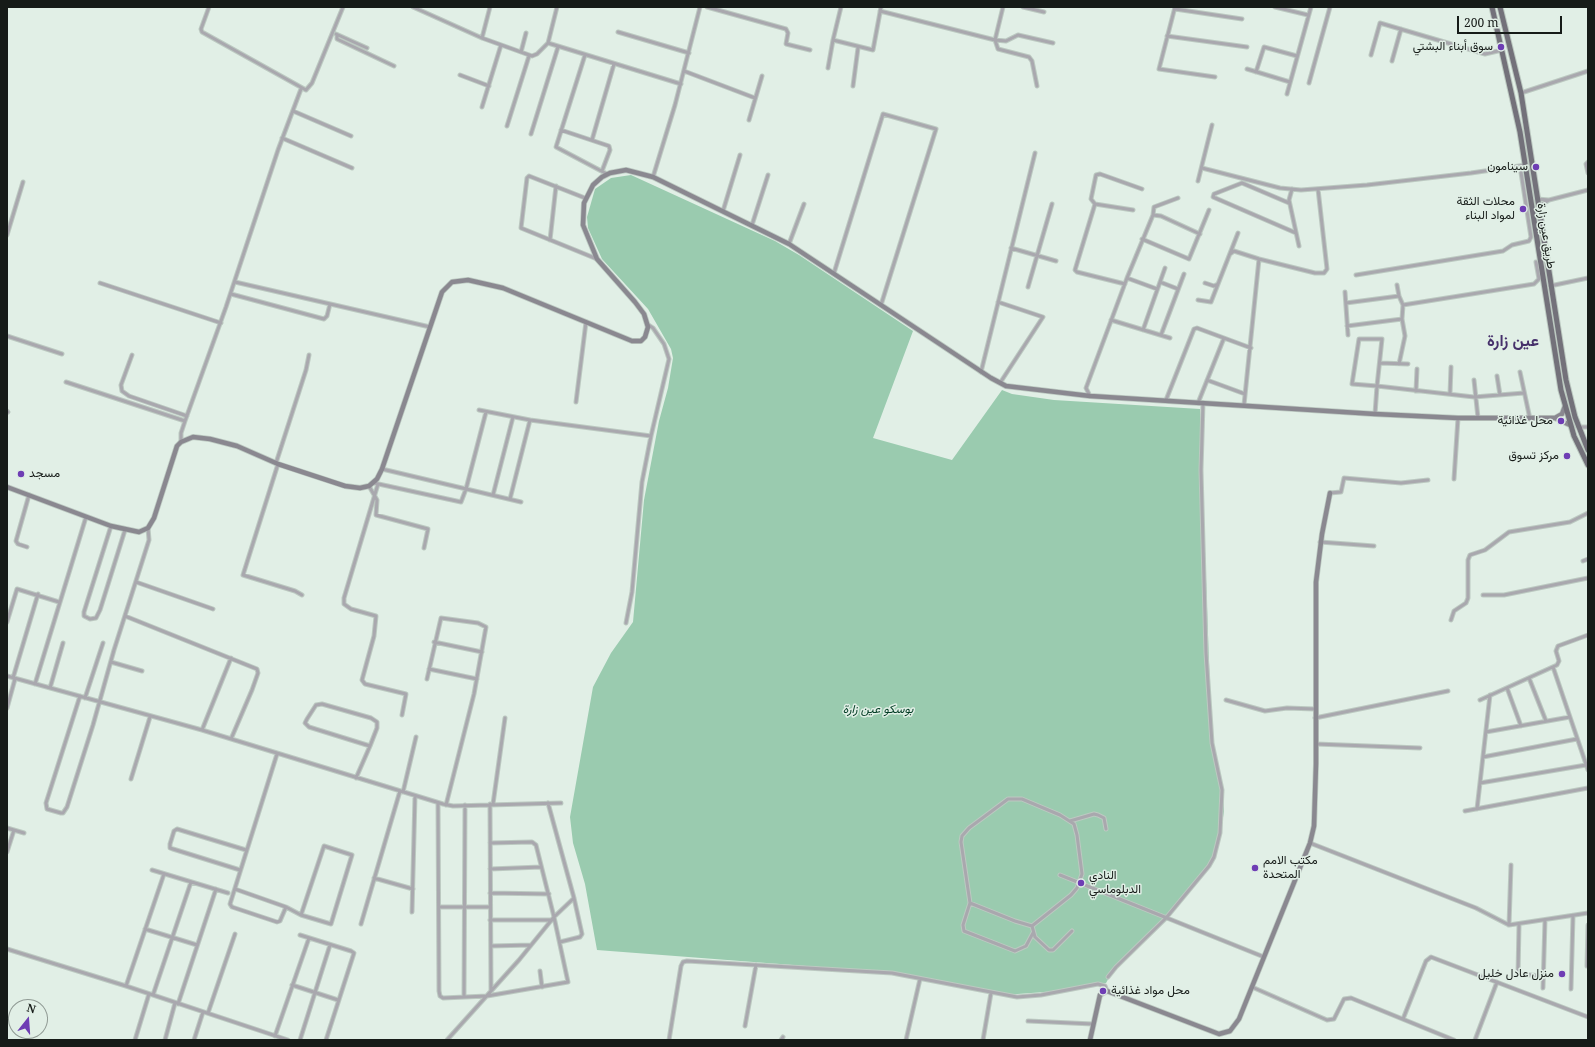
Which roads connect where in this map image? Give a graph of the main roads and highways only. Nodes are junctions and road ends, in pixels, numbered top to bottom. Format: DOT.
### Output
graph roads {
  1 [pos="1492,7"];
  2 [pos="1500,7"];
  3 [pos="1565,406"];
  4 [pos="1555,418"];
  5 [pos="1570,425"];
  6 [pos="1588,450"];
  7 [pos="1588,465"];
  8 [pos="7,487"];
  9 [pos="1330,493"];
  10 [pos="1090,1040"];
  1 -- 3 [label="main road, طريق عين زارة"];
  2 -- 6 [label="main road, طريق عين زارة"];
  3 -- 4 [label="main road"];
  3 -- 5 [label="main road, طريق عين زارة"];
  4 -- 5 [label="main road"];
  4 -- 8 [label="main road"];
  5 -- 7 [label="main road, طريق عين زارة"];
  9 -- 10 [label="main road"];
}
